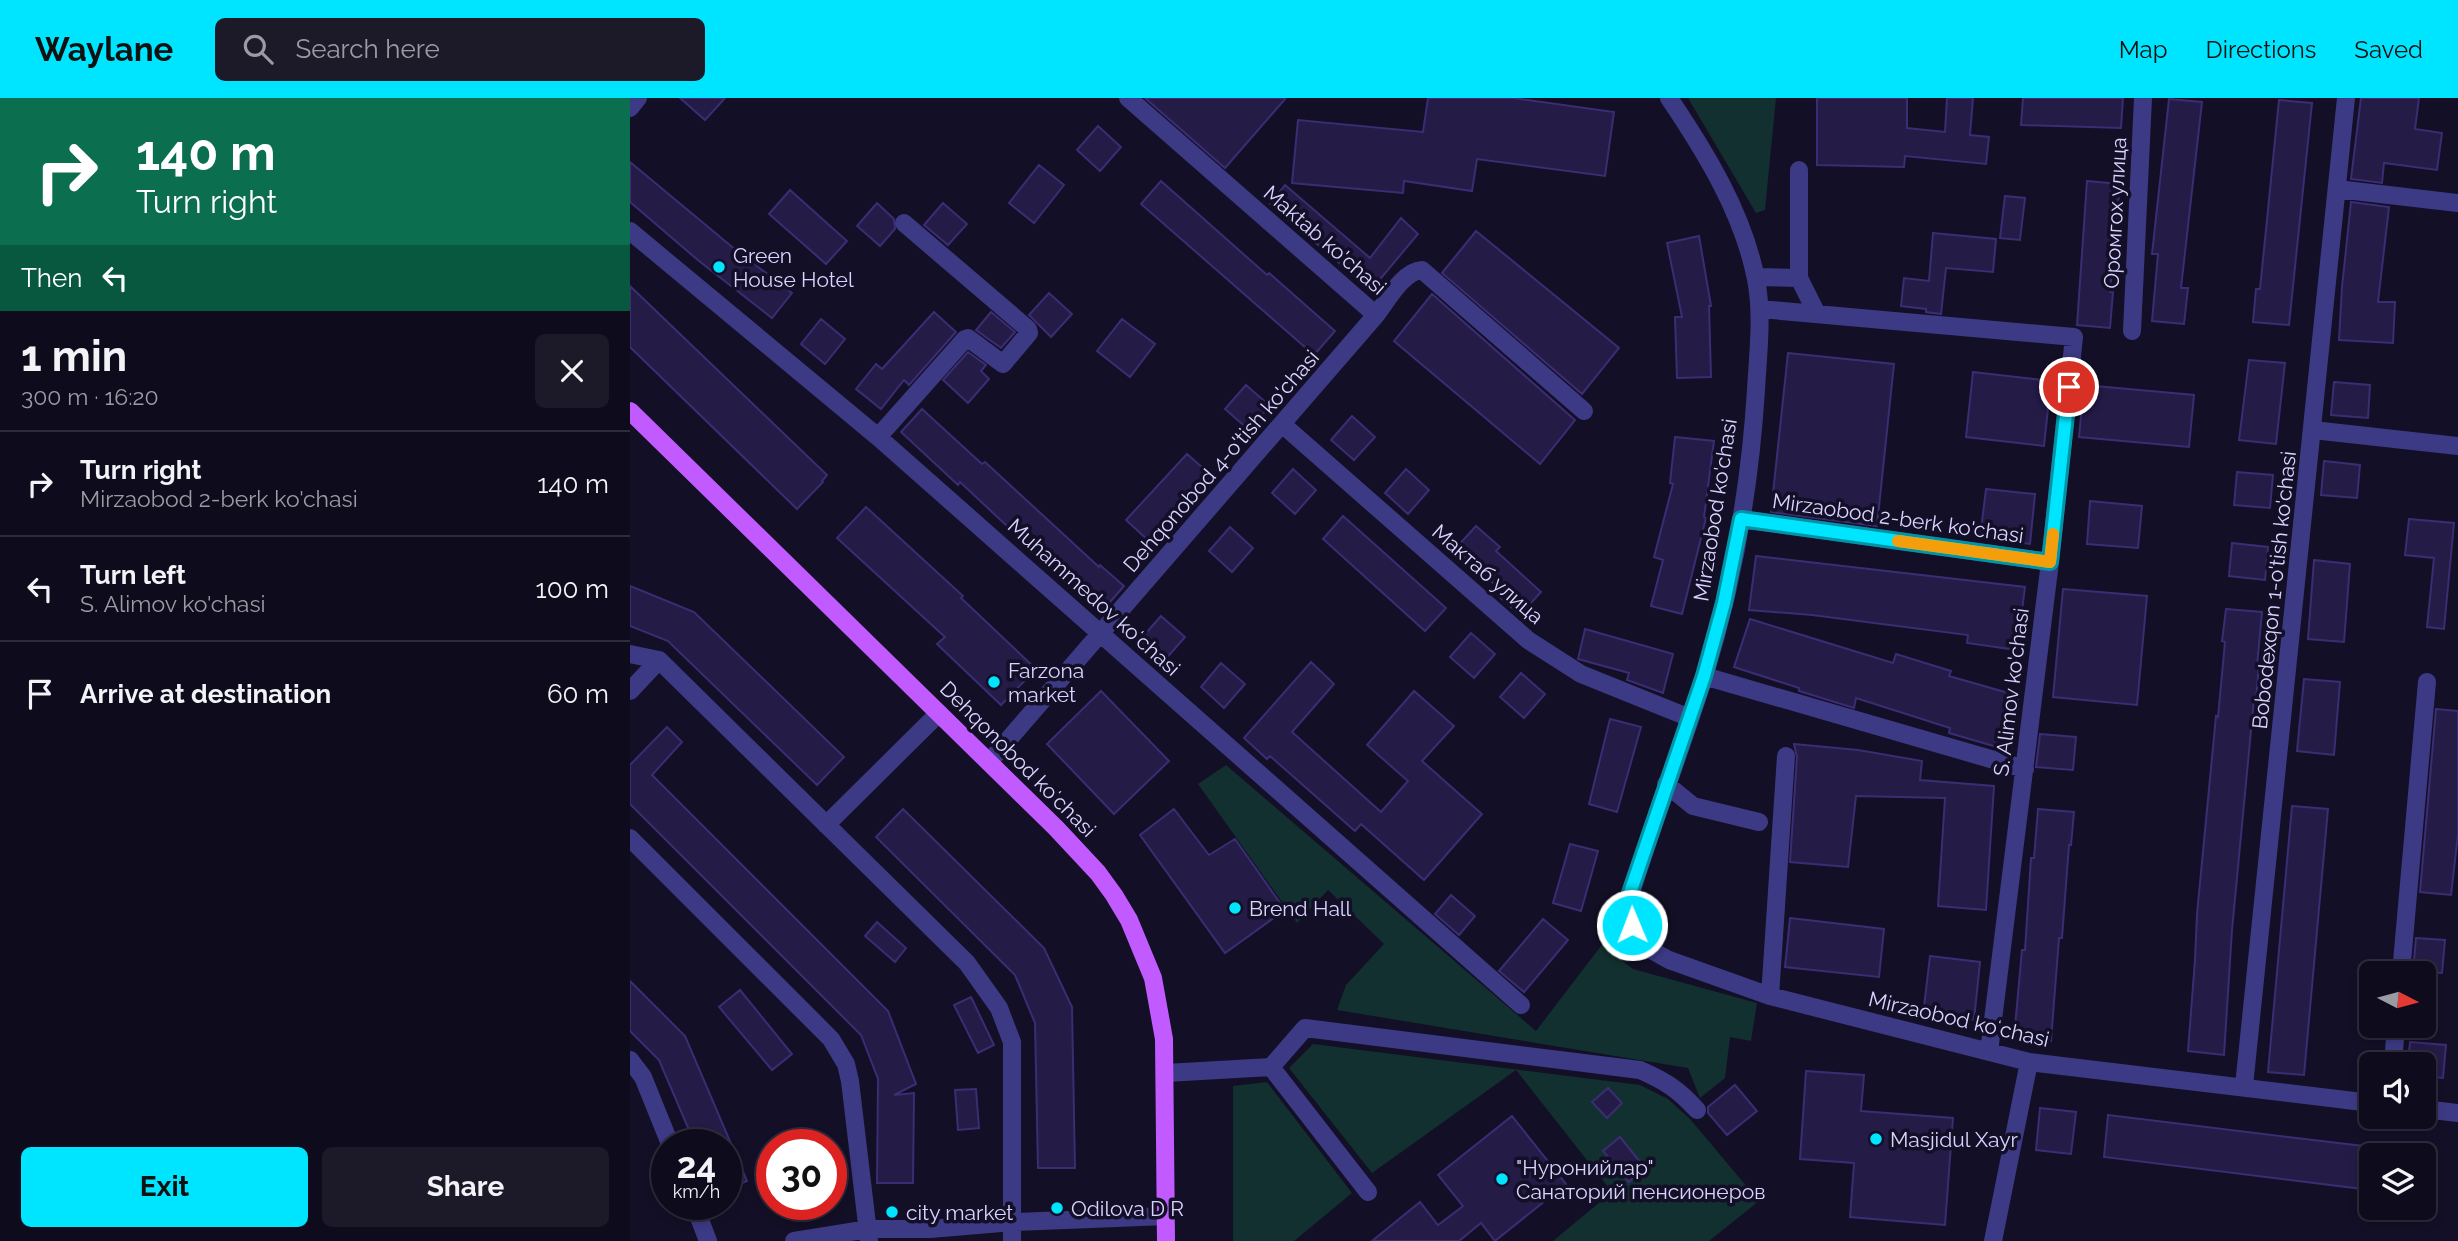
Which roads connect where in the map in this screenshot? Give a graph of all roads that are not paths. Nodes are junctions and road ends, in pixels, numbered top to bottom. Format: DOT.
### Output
graph roads {
  1 [pos="638,98"];
  2 [pos="1128,98"];
  3 [pos="1669,98"];
  4 [pos="2143,98"];
  5 [pos="2346,98"];
  6 [pos="630,108"];
  7 [pos="1798,170"];
  8 [pos="2337,189"];
  9 [pos="2458,203"];
  10 [pos="904,223"];
  11 [pos="630,231"];
  12 [pos="1756,277"];
  13 [pos="1799,278"];
  14 [pos="1760,309"];
  15 [pos="1817,314"];
  16 [pos="1376,315"];
  17 [pos="2132,331"];
  18 [pos="630,411"];
  19 [pos="1584,411"];
  20 [pos="1282,424"];
  21 [pos="2313,430"];
  22 [pos="878,437"];
  23 [pos="2458,446"];
  24 [pos="1741,519"];
  25 [pos="2050,562"];
  26 [pos="1102,633"];
  27 [pos="630,654"];
  28 [pos="659,660"];
  29 [pos="1704,676"];
  30 [pos="2427,682"];
  31 [pos="630,691"];
  32 [pos="939,713"];
  33 [pos="1690,718"];
  34 [pos="1786,756"];
  35 [pos="989,762"];
  36 [pos="2025,769"];
  37 [pos="1666,784"];
  38 [pos="1759,822"];
  39 [pos="826,825"];
  40 [pos="630,838"];
  41 [pos="1636,934"];
  42 [pos="2402,961"];
  43 [pos="1770,996"];
  44 [pos="1521,1005"];
  45 [pos="1989,1052"];
  46 [pos="630,1060"];
  47 [pos="2029,1062"];
  48 [pos="1271,1067"];
  49 [pos="1166,1073"];
  50 [pos="2244,1086"];
  51 [pos="2359,1101"];
  52 [pos="1697,1110"];
  53 [pos="2436,1110"];
  54 [pos="2458,1113"];
  55 [pos="664,1129"];
  56 [pos="1368,1192"];
  57 [pos="1166,1216"];
  58 [pos="700,1220"];
  59 [pos="1013,1222"];
  60 [pos="869,1235"];
  61 [pos="708,1241"];
  62 [pos="794,1241"];
  63 [pos="1012,1241"];
  64 [pos="1166,1241"];
  65 [pos="1993,1241"];
  1 -- 6 [label="street"];
  2 -- 16 [label="street, Maktab ko'chasi"];
  3 -- 12 [label="street, Mirzaobod ko'chasi"];
  4 -- 17 [label="street, Оромгох улица"];
  5 -- 8 [label="street, Bobodexqon 1-o'tish ko'chasi"];
  7 -- 13 [label="street"];
  8 -- 9 [label="street"];
  8 -- 21 [label="street, Bobodexqon 1-o'tish ko'chasi"];
  10 -- 22 [label="street"];
  11 -- 22 [label="street, Muhammedov koʻchasi"];
  12 -- 13 [label="street"];
  12 -- 14 [label="street, Mirzaobod ko'chasi"];
  13 -- 15 [label="street"];
  14 -- 15 [label="street"];
  14 -- 24 [label="street, Mirzaobod ko'chasi"];
  15 -- 25 [label="street, S. Alimov ko'chasi"];
  16 -- 19 [label="street, Maktab ko'chasi"];
  16 -- 20 [label="street, Dehqonobod 4-o'tish ko'chasi"];
  18 -- 32 [label="main road, Dehqonobod koʻchasi"];
  20 -- 26 [label="street, Dehqonobod 4-o'tish ko'chasi"];
  20 -- 33 [label="street, Мактаб улица"];
  21 -- 23 [label="street"];
  21 -- 50 [label="street, Bobodexqon 1-o'tish ko'chasi"];
  22 -- 26 [label="street, Muhammedov koʻchasi"];
  24 -- 25 [label="street, Mirzaobod 2-berk ko'chasi"];
  24 -- 29 [label="street, Mirzaobod ko'chasi"];
  25 -- 36 [label="street, S. Alimov ko'chasi"];
  26 -- 35 [label="street, Dehqonobod 4-o'tish ko'chasi"];
  26 -- 44 [label="street, Muhammedov koʻchasi"];
  27 -- 28 [label="street"];
  28 -- 31 [label="street"];
  28 -- 39 [label="street"];
  29 -- 33 [label="street, Mirzaobod ko'chasi"];
  29 -- 36 [label="street"];
  30 -- 42 [label="street"];
  32 -- 35 [label="main road, Dehqonobod koʻchasi"];
  32 -- 39 [label="street"];
  33 -- 37 [label="street, Mirzaobod ko'chasi"];
  34 -- 43 [label="street"];
  35 -- 49 [label="main road, Dehqonobod koʻchasi"];
  36 -- 45 [label="street, S. Alimov ko'chasi"];
  37 -- 38 [label="street"];
  37 -- 41 [label="street, Mirzaobod ko'chasi"];
  39 -- 59 [label="street"];
  40 -- 60 [label="street"];
  41 -- 43 [label="street, Mirzaobod koʻchasi"];
  43 -- 45 [label="street, Mirzaobod koʻchasi"];
  45 -- 47 [label="street, Mirzaobod koʻchasi"];
  46 -- 55 [label="street"];
  47 -- 50 [label="street, Mirzaobod koʻchasi"];
  47 -- 65 [label="street"];
  48 -- 49 [label="street"];
  48 -- 52 [label="street"];
  48 -- 56 [label="street"];
  49 -- 57 [label="main road, Dehqonobod koʻchasi"];
  50 -- 51 [label="street, Mirzaobod koʻchasi"];
  53 -- 54 [label="street"];
  57 -- 59 [label="street"];
  57 -- 64 [label="main road, Dehqonobod koʻchasi"];
  58 -- 61 [label="street"];
  59 -- 60 [label="street"];
  59 -- 63 [label="street"];
  60 -- 62 [label="street"];
}
